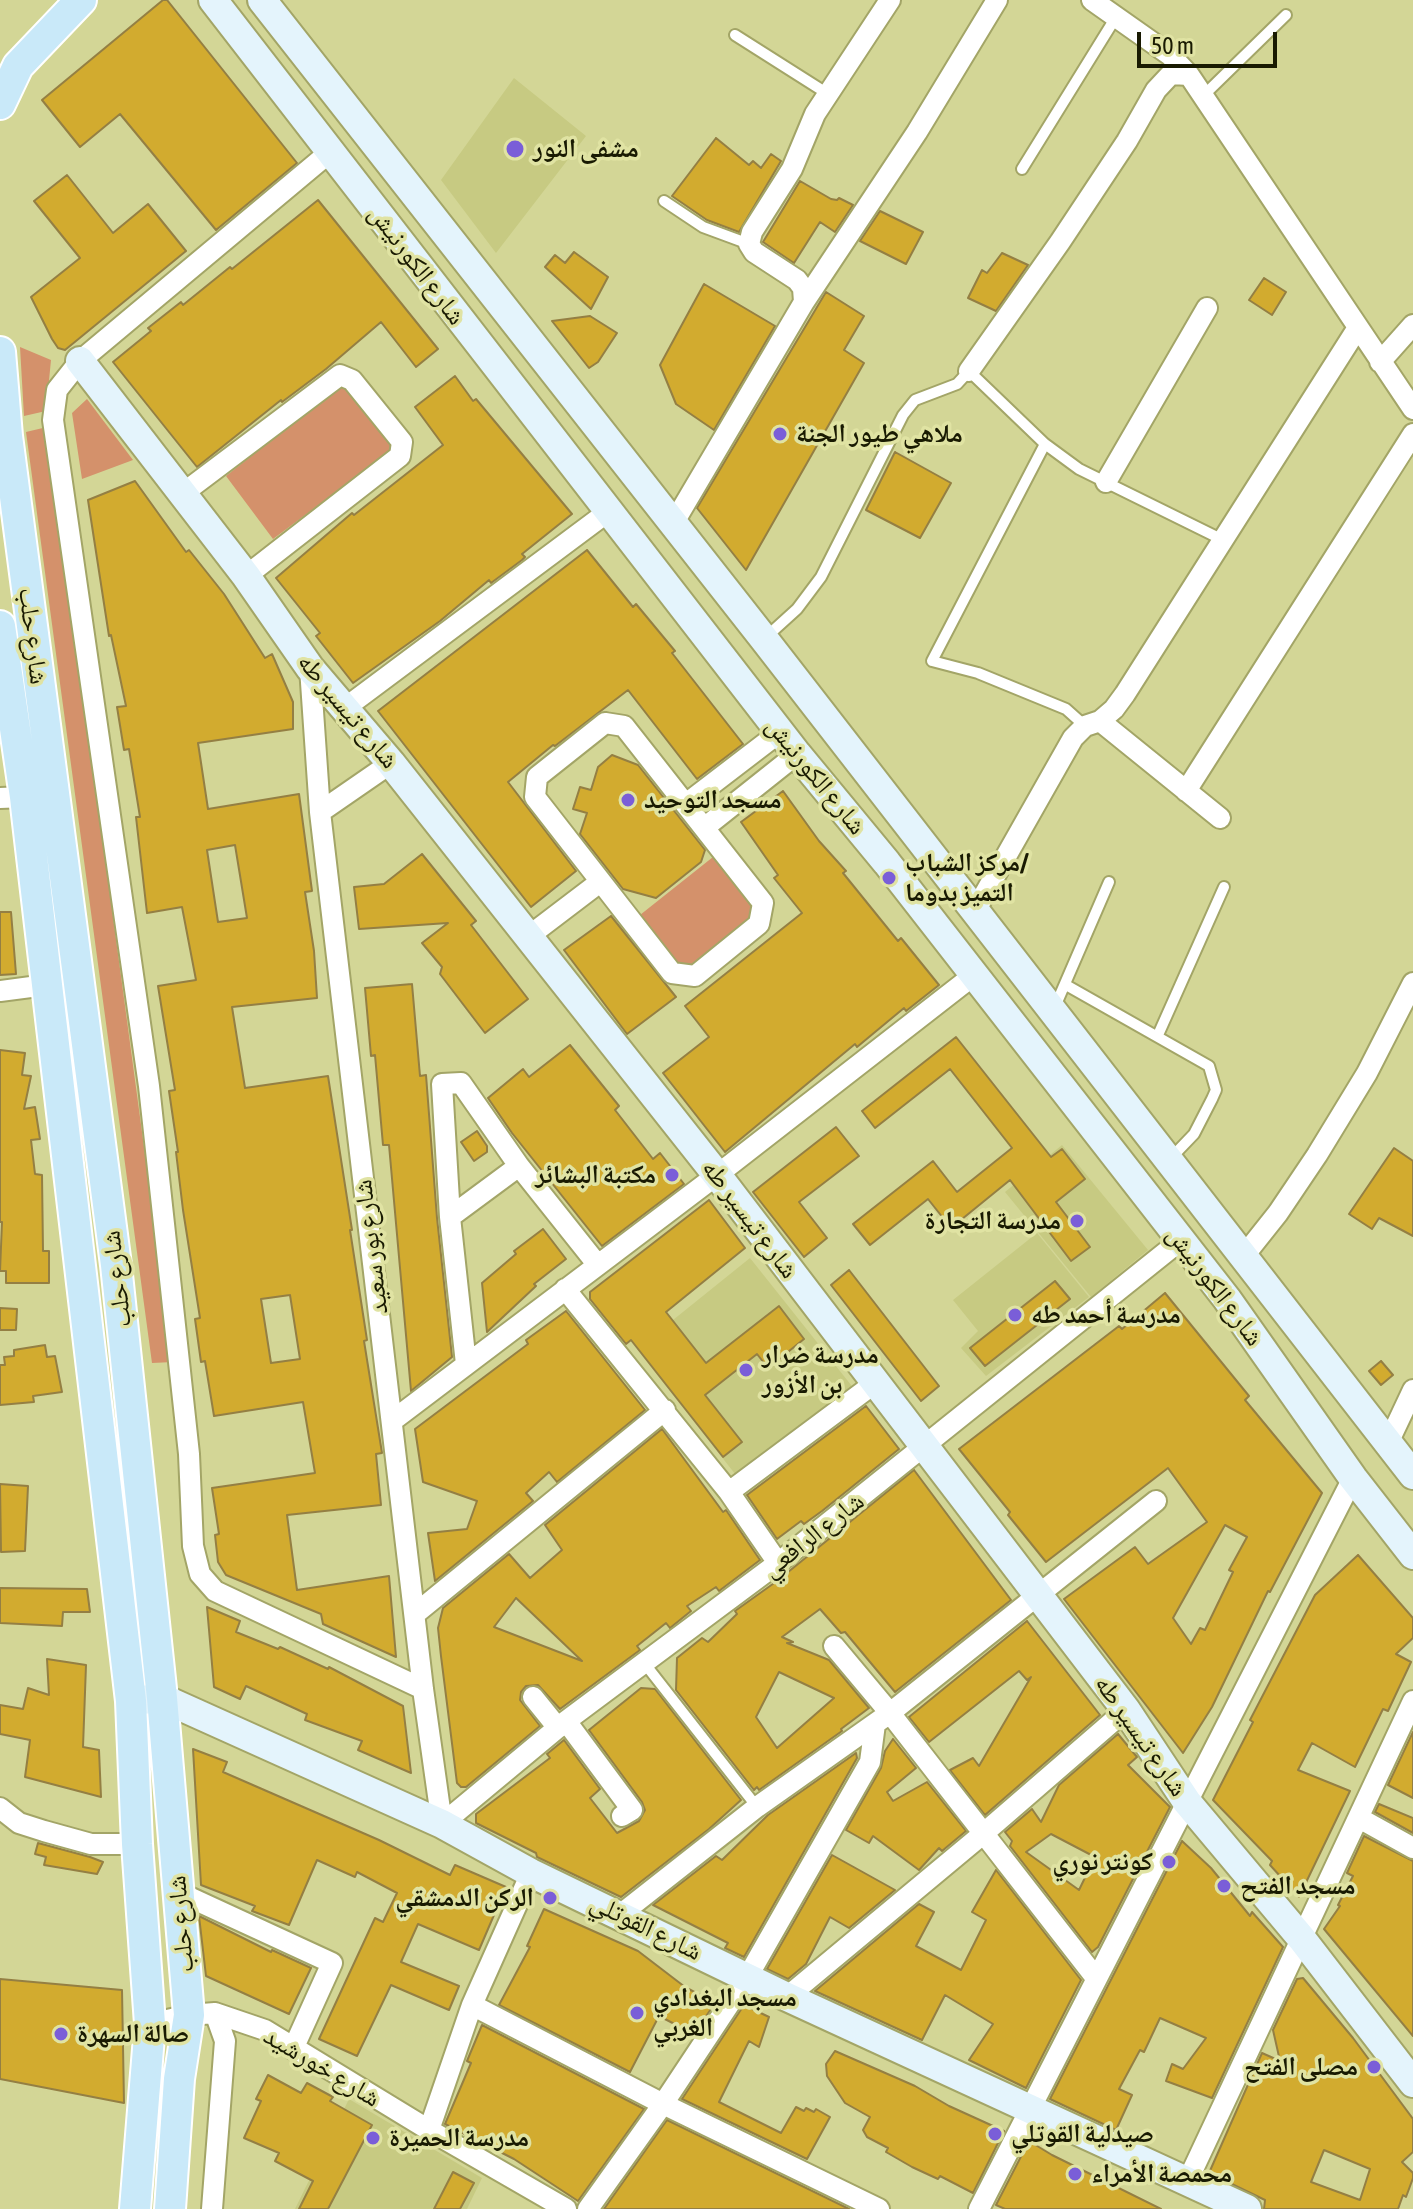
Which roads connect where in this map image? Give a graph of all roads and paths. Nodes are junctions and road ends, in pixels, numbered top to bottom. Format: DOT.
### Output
graph roads {
  1 [pos="81,0"];
  2 [pos="213,0"];
  3 [pos="262,0"];
  4 [pos="890,0"];
  5 [pos="997,0"];
  6 [pos="1103,6"];
  7 [pos="1286,15"];
  8 [pos="735,35"];
  9 [pos="1189,75"];
  10 [pos="828,94"];
  11 [pos="1203,96"];
  12 [pos="0,104"];
  13 [pos="330,152"];
  14 [pos="1022,169"];
  15 [pos="664,201"];
  16 [pos="749,244"];
  17 [pos="475,271"];
  18 [pos="440,296"];
  19 [pos="804,302"];
  20 [pos="1207,308"];
  21 [pos="1413,325"];
  22 [pos="1357,329"];
  23 [pos="0,352"];
  24 [pos="80,361"];
  25 [pos="1380,362"];
  26 [pos="969,371"];
  27 [pos="1413,409"];
  28 [pos="1413,434"];
  29 [pos="1045,444"];
  30 [pos="1106,482"];
  31 [pos="182,494"];
  32 [pos="609,511"];
  33 [pos="673,524"];
  34 [pos="1223,540"];
  35 [pos="246,576"];
  36 [pos="0,626"];
  37 [pos="764,639"];
  38 [pos="310,668"];
  39 [pos="345,708"];
  40 [pos="1093,723"];
  41 [pos="788,743"];
  42 [pos="391,763"];
  43 [pos="1186,791"];
  44 [pos="12,798"];
  45 [pos="686,804"];
  46 [pos="320,812"];
  47 [pos="1220,818"];
  48 [pos="704,828"];
  49 [pos="600,882"];
  50 [pos="1109,882"];
  51 [pos="1224,887"];
  52 [pos="975,911"];
  53 [pos="529,936"];
  54 [pos="974,975"];
  55 [pos="1413,983"];
  56 [pos="46,985"];
  57 [pos="1066,985"];
  58 [pos="0,991"];
  59 [pos="1053,1011"];
  60 [pos="1158,1035"];
  61 [pos="1169,1161"];
  62 [pos="519,1166"];
  63 [pos="717,1175"];
  64 [pos="450,1217"];
  65 [pos="1181,1240"];
  66 [pos="1243,1257"];
  67 [pos="597,1264"];
  68 [pos="565,1289"];
  69 [pos="466,1364"];
  70 [pos="875,1383"];
  71 [pos="1413,1390"];
  72 [pos="665,1410"];
  73 [pos="392,1421"];
  74 [pos="1388,1443"];
  75 [pos="925,1447"];
  76 [pos="1413,1475"];
  77 [pos="1353,1478"];
  78 [pos="729,1492"];
  79 [pos="1156,1501"];
  80 [pos="1413,1555"];
  81 [pos="778,1563"];
  82 [pos="1038,1596"];
  83 [pos="415,1614"];
  84 [pos="834,1646"];
  85 [pos="645,1664"];
  86 [pos="423,1689"];
  87 [pos="533,1697"];
  88 [pos="162,1698"];
  89 [pos="131,1701"];
  90 [pos="1413,1701"];
  91 [pos="1126,1710"];
  92 [pos="883,1718"];
  93 [pos="562,1724"];
  94 [pos="1187,1802"];
  95 [pos="757,1807"];
  96 [pos="0,1808"];
  97 [pos="622,1816"];
  98 [pos="1359,1818"];
  99 [pos="442,1824"];
  100 [pos="984,1833"];
  101 [pos="137,1844"];
  102 [pos="1413,1848"];
  103 [pos="531,1873"];
  104 [pos="178,1892"];
  105 [pos="621,1914"];
  106 [pos="1302,1939"];
  107 [pos="748,1976"];
  108 [pos="1096,1978"];
  109 [pos="787,1997"];
  110 [pos="472,2005"];
  111 [pos="202,2014"];
  112 [pos="150,2024"];
  113 [pos="293,2049"];
  114 [pos="1413,2083"];
  115 [pos="663,2104"];
  116 [pos="1031,2108"];
  117 [pos="429,2130"];
  118 [pos="1188,2180"];
  119 [pos="135,2209"];
  120 [pos="170,2209"];
  121 [pos="212,2209"];
  122 [pos="566,2209"];
  123 [pos="588,2209"];
  124 [pos="879,2209"];
  125 [pos="979,2209"];
  126 [pos="1247,2209"];
  1 -- 12 [label="main road"];
  2 -- 13 [label="main road, شارع الكورنيش"];
  3 -- 17 [label="main road, شارع الكورنيش"];
  4 -- 10 [label="street"];
  5 -- 19 [label="street"];
  6 -- 9 [label="street"];
  6 -- 14 [label="lane"];
  7 -- 11 [label="lane"];
  8 -- 10 [label="lane"];
  9 -- 11 [label="street"];
  9 -- 26 [label="street"];
  10 -- 16 [label="street"];
  11 -- 22 [label="street"];
  13 -- 18 [label="main road, شارع الكورنيش"];
  13 -- 24 [label="street"];
  15 -- 16 [label="lane"];
  16 -- 19 [label="street"];
  17 -- 18 [label="main road"];
  17 -- 33 [label="main road, شارع الكورنيش"];
  18 -- 32 [label="main road, شارع الكورنيش"];
  19 -- 33 [label="street"];
  20 -- 30 [label="street"];
  21 -- 25 [label="street"];
  22 -- 25 [label="street"];
  22 -- 34 [label="street"];
  23 -- 88 [label="main road, شارع حلب"];
  24 -- 31 [label="main road, شارع تيسير طه"];
  24 -- 86 [label="street"];
  25 -- 27 [label="street"];
  26 -- 29 [label="lane"];
  26 -- 37 [label="lane"];
  28 -- 43 [label="street"];
  29 -- 30 [label="lane"];
  29 -- 40 [label="lane"];
  30 -- 34 [label="lane"];
  31 -- 35 [label="main road, شارع تيسير طه"];
  31 -- 35 [label="street"];
  32 -- 39 [label="street"];
  32 -- 41 [label="main road, شارع الكورنيش"];
  33 -- 37 [label="main road, شارع الكورنيش"];
  34 -- 40 [label="street"];
  35 -- 38 [label="main road, شارع تيسير طه"];
  36 -- 44 [label="main road, شارع حلب"];
  37 -- 52 [label="main road, شارع الكورنيش"];
  38 -- 39 [label="main road, شارع تيسير طه"];
  38 -- 46 [label="street, شارع بور سعيد"];
  39 -- 42 [label="main road, شارع تيسير طه"];
  40 -- 43 [label="street"];
  40 -- 52 [label="street"];
  41 -- 45 [label="street"];
  41 -- 48 [label="street"];
  41 -- 54 [label="main road, شارع الكورنيش"];
  42 -- 46 [label="street"];
  42 -- 53 [label="main road, شارع تيسير طه"];
  43 -- 47 [label="street"];
  44 -- 56 [label="main road, شارع حلب"];
  45 -- 48 [label="street"];
  45 -- 49 [label="street"];
  46 -- 73 [label="street, شارع بور سعيد"];
  48 -- 49 [label="street"];
  49 -- 53 [label="street"];
  50 -- 57 [label="lane"];
  51 -- 60 [label="lane"];
  52 -- 59 [label="main road, شارع الكورنيش"];
  53 -- 63 [label="main road, شارع تيسير طه"];
  54 -- 63 [label="street"];
  54 -- 65 [label="main road, شارع الكورنيش"];
  55 -- 66 [label="street"];
  56 -- 58 [label="street"];
  56 -- 89 [label="main road, شارع حلب"];
  57 -- 59 [label="lane"];
  57 -- 60 [label="lane"];
  59 -- 61 [label="main road, شارع الكورنيش"];
  60 -- 61 [label="lane"];
  61 -- 66 [label="main road, شارع الكورنيش"];
  62 -- 64 [label="street"];
  62 -- 64 [label="street"];
  62 -- 67 [label="street"];
  63 -- 67 [label="street"];
  63 -- 70 [label="main road, شارع تيسير طه"];
  64 -- 69 [label="street"];
  65 -- 75 [label="street, شارع الرافعي"];
  65 -- 77 [label="main road, شارع الكورنيش"];
  66 -- 74 [label="main road, شارع الكورنيش"];
  67 -- 68 [label="street"];
  68 -- 69 [label="street"];
  68 -- 72 [label="street"];
  69 -- 73 [label="street"];
  70 -- 75 [label="main road, شارع تيسير طه"];
  70 -- 78 [label="street"];
  71 -- 74 [label="street"];
  72 -- 78 [label="street"];
  72 -- 83 [label="street"];
  73 -- 83 [label="street, شارع بور سعيد"];
  74 -- 76 [label="main road, شارع الكورنيش"];
  75 -- 81 [label="street, شارع الرافعي"];
  75 -- 82 [label="main road, شارع تيسير طه"];
  77 -- 80 [label="main road, شارع الكورنيش"];
  77 -- 94 [label="street"];
  78 -- 81 [label="street"];
  79 -- 82 [label="street"];
  81 -- 85 [label="street, شارع الرافعي"];
  82 -- 91 [label="main road, شارع تيسير طه"];
  82 -- 92 [label="street"];
  83 -- 86 [label="street, شارع بور سعيد"];
  84 -- 92 [label="street"];
  85 -- 93 [label="street, شارع الرافعي"];
  85 -- 95 [label="lane"];
  86 -- 99 [label="street, شارع بور سعيد"];
  87 -- 93 [label="street"];
  88 -- 89 [label="main road, شارع القوتلي"];
  88 -- 99 [label="main road, شارع القوتلي"];
  88 -- 104 [label="main road, شارع حلب"];
  89 -- 101 [label="main road, شارع حلب"];
  90 -- 98 [label="street"];
  91 -- 94 [label="main road, شارع تيسير طه"];
  91 -- 100 [label="street"];
  92 -- 95 [label="street"];
  92 -- 100 [label="street"];
  92 -- 107 [label="street"];
  93 -- 97 [label="street"];
  93 -- 99 [label="street, شارع الرافعي"];
  94 -- 106 [label="main road, شارع تيسير طه"];
  94 -- 108 [label="street"];
  95 -- 105 [label="street"];
  96 -- 101 [label="street"];
  98 -- 102 [label="street"];
  98 -- 106 [label="street"];
  99 -- 103 [label="main road, شارع القوتلي"];
  100 -- 108 [label="street"];
  100 -- 109 [label="street"];
  101 -- 112 [label="main road, شارع حلب"];
  103 -- 105 [label="main road, شارع القوتلي"];
  103 -- 110 [label="street"];
  104 -- 111 [label="main road, شارع حلب"];
  104 -- 113 [label="street"];
  105 -- 107 [label="main road, شارع القوتلي"];
  106 -- 114 [label="main road, شارع تيسير طه"];
  106 -- 118 [label="street"];
  107 -- 109 [label="main road, شارع القوتلي"];
  107 -- 115 [label="street"];
  108 -- 116 [label="street"];
  109 -- 116 [label="main road, شارع القوتلي"];
  110 -- 115 [label="street"];
  110 -- 117 [label="street"];
  111 -- 112 [label="street"];
  111 -- 113 [label="street, شارع خورشيد"];
  111 -- 120 [label="main road, شارع حلب"];
  111 -- 121 [label="street"];
  112 -- 119 [label="main road, شارع حلب"];
  113 -- 117 [label="street, شارع خورشيد"];
  115 -- 123 [label="street"];
  115 -- 124 [label="street"];
  116 -- 118 [label="main road, شارع القوتلي"];
  116 -- 125 [label="street"];
  117 -- 122 [label="street, شارع خورشيد"];
  118 -- 126 [label="main road, شارع القوتلي"];
}
